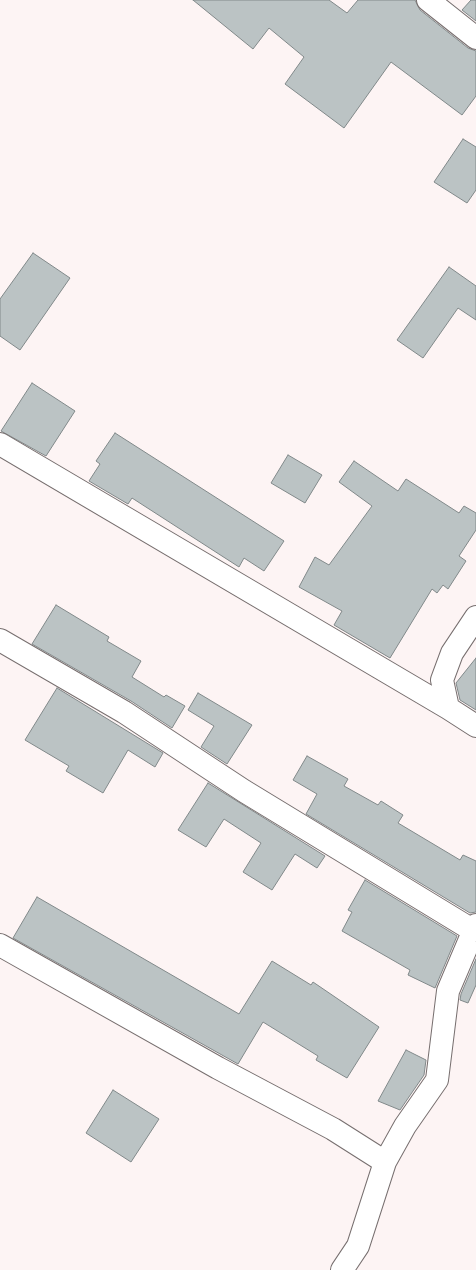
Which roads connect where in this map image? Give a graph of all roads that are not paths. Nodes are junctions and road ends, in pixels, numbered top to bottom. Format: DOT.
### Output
graph roads {
  1 [pos="428,0"];
  2 [pos="476,38"];
  3 [pos="0,444"];
  4 [pos="476,617"];
  5 [pos="0,640"];
  6 [pos="448,708"];
  7 [pos="476,726"];
  8 [pos="475,928"];
  9 [pos="0,945"];
  10 [pos="385,1162"];
  11 [pos="342,1270"];
  1 -- 2 [label="street"];
  3 -- 6 [label="street"];
  4 -- 6 [label="street"];
  5 -- 8 [label="street"];
  6 -- 7 [label="street"];
  8 -- 10 [label="street"];
  9 -- 10 [label="street"];
  10 -- 11 [label="street"];
}
